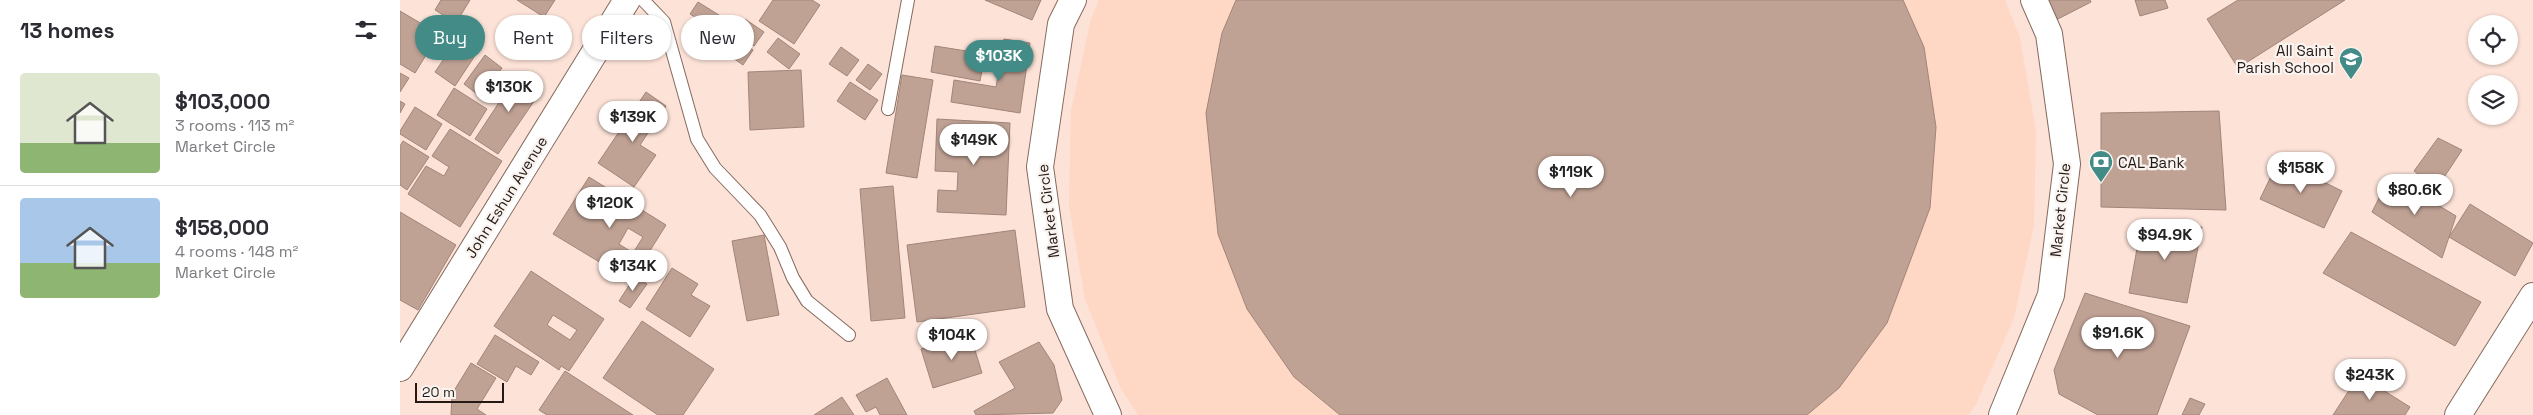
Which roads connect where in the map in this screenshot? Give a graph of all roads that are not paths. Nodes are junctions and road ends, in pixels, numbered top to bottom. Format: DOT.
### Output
graph roads {
  1 [pos="627,0"];
  2 [pos="643,0"];
  3 [pos="908,0"];
  4 [pos="1072,0"];
  5 [pos="2034,0"];
  6 [pos="888,109"];
  7 [pos="2531,304"];
  8 [pos="849,335"];
  9 [pos="400,368"];
  10 [pos="1100,412"];
  11 [pos="2002,415"];
  12 [pos="2458,415"];
  1 -- 9 [label="street, John Eshun Avenue"];
  2 -- 8 [label="lane"];
  3 -- 6 [label="lane"];
  4 -- 10 [label="street, Market Circle"];
  5 -- 11 [label="street, Market Circle"];
  7 -- 12 [label="street"];
}
